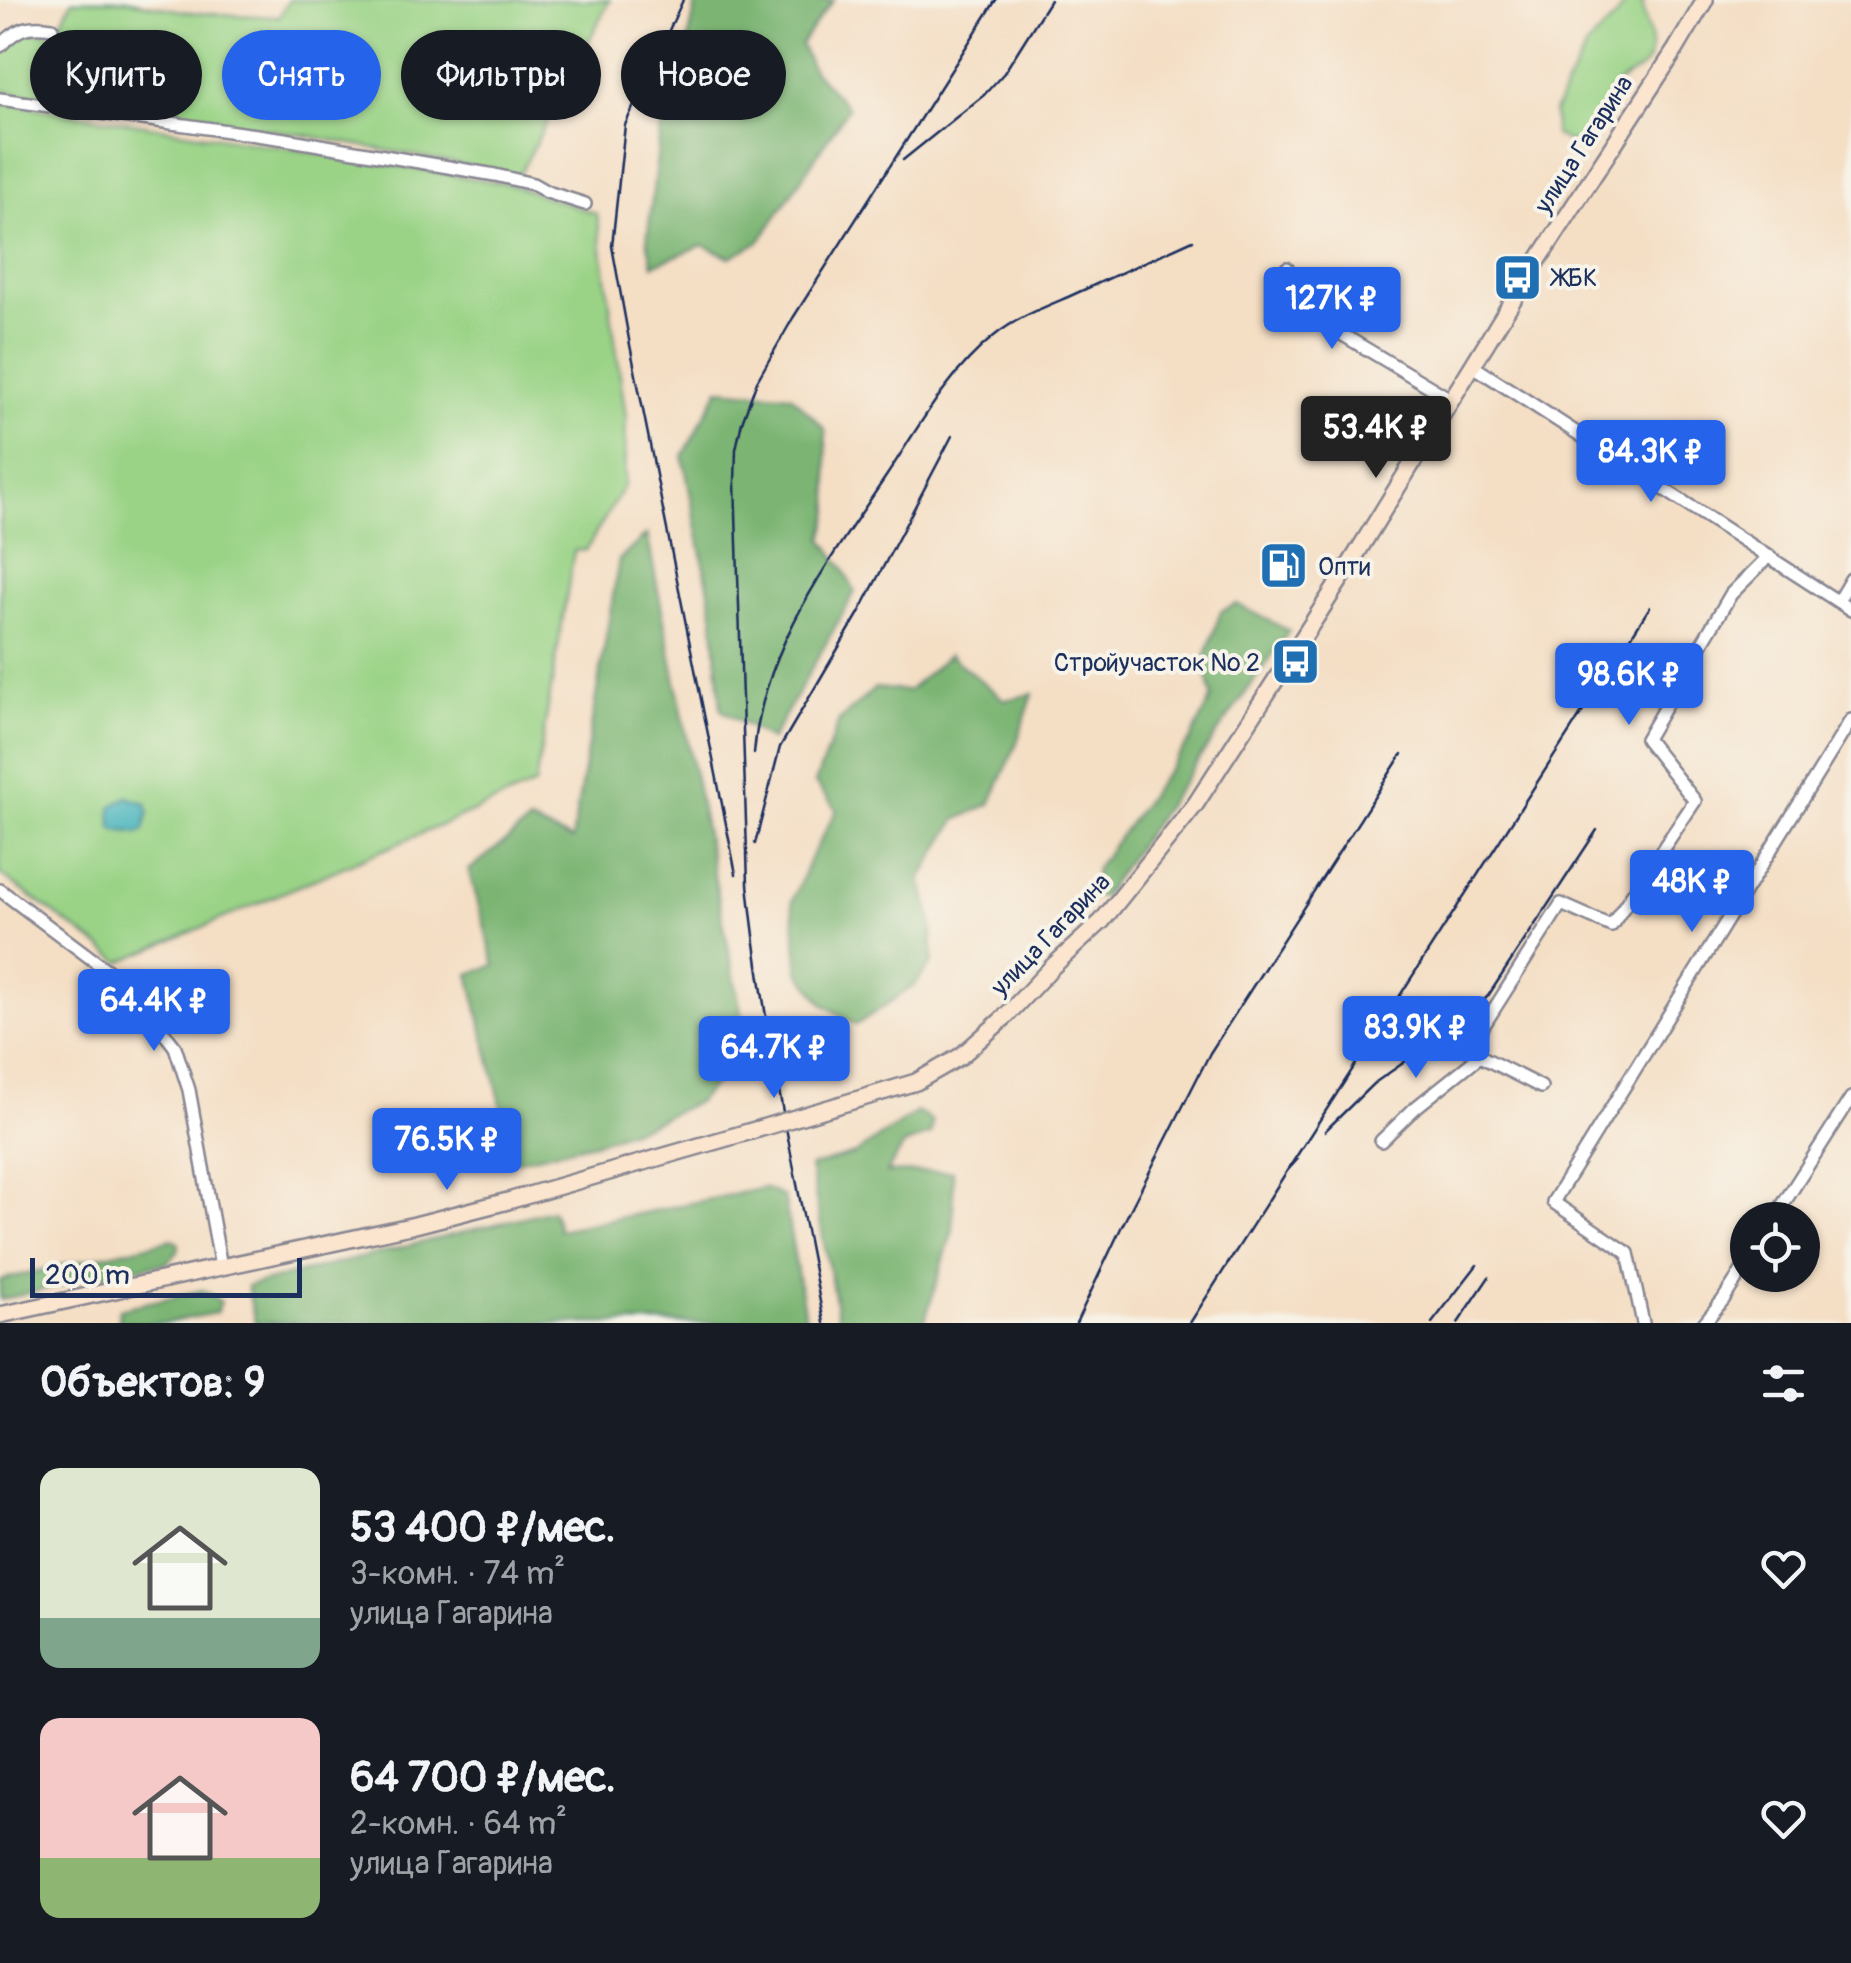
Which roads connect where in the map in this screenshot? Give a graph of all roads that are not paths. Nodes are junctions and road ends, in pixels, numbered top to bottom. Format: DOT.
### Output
graph roads {
  1 [pos="1705,0"];
  2 [pos="52,28"];
  3 [pos="0,46"];
  4 [pos="0,99"];
  5 [pos="585,204"];
  6 [pos="1287,268"];
  7 [pos="1474,366"];
  8 [pos="1452,400"];
  9 [pos="1769,556"];
  10 [pos="1851,579"];
  11 [pos="1838,601"];
  12 [pos="1851,610"];
  13 [pos="1851,720"];
  14 [pos="0,890"];
  15 [pos="1480,1056"];
  16 [pos="1541,1086"];
  17 [pos="1851,1098"];
  18 [pos="1381,1140"];
  19 [pos="1785,1202"];
  20 [pos="221,1268"];
  21 [pos="1730,1288"];
  22 [pos="0,1315"];
  23 [pos="1643,1323"];
  24 [pos="1704,1323"];
  1 -- 7 [label="main road, улица Гагарина"];
  2 -- 3 [label="street"];
  4 -- 5 [label="street"];
  6 -- 8 [label="street"];
  7 -- 8 [label="main road, улица Гагарина"];
  7 -- 9 [label="street"];
  8 -- 20 [label="main road, улица Гагарина, bridge"];
  9 -- 11 [label="street"];
  9 -- 15 [label="street"];
  10 -- 11 [label="street"];
  11 -- 12 [label="street"];
  13 -- 23 [label="street"];
  14 -- 20 [label="street"];
  15 -- 16 [label="street"];
  15 -- 18 [label="street"];
  17 -- 19 [label="street"];
  20 -- 22 [label="main road, улица Гагарина"];
  21 -- 24 [label="street"];
}
